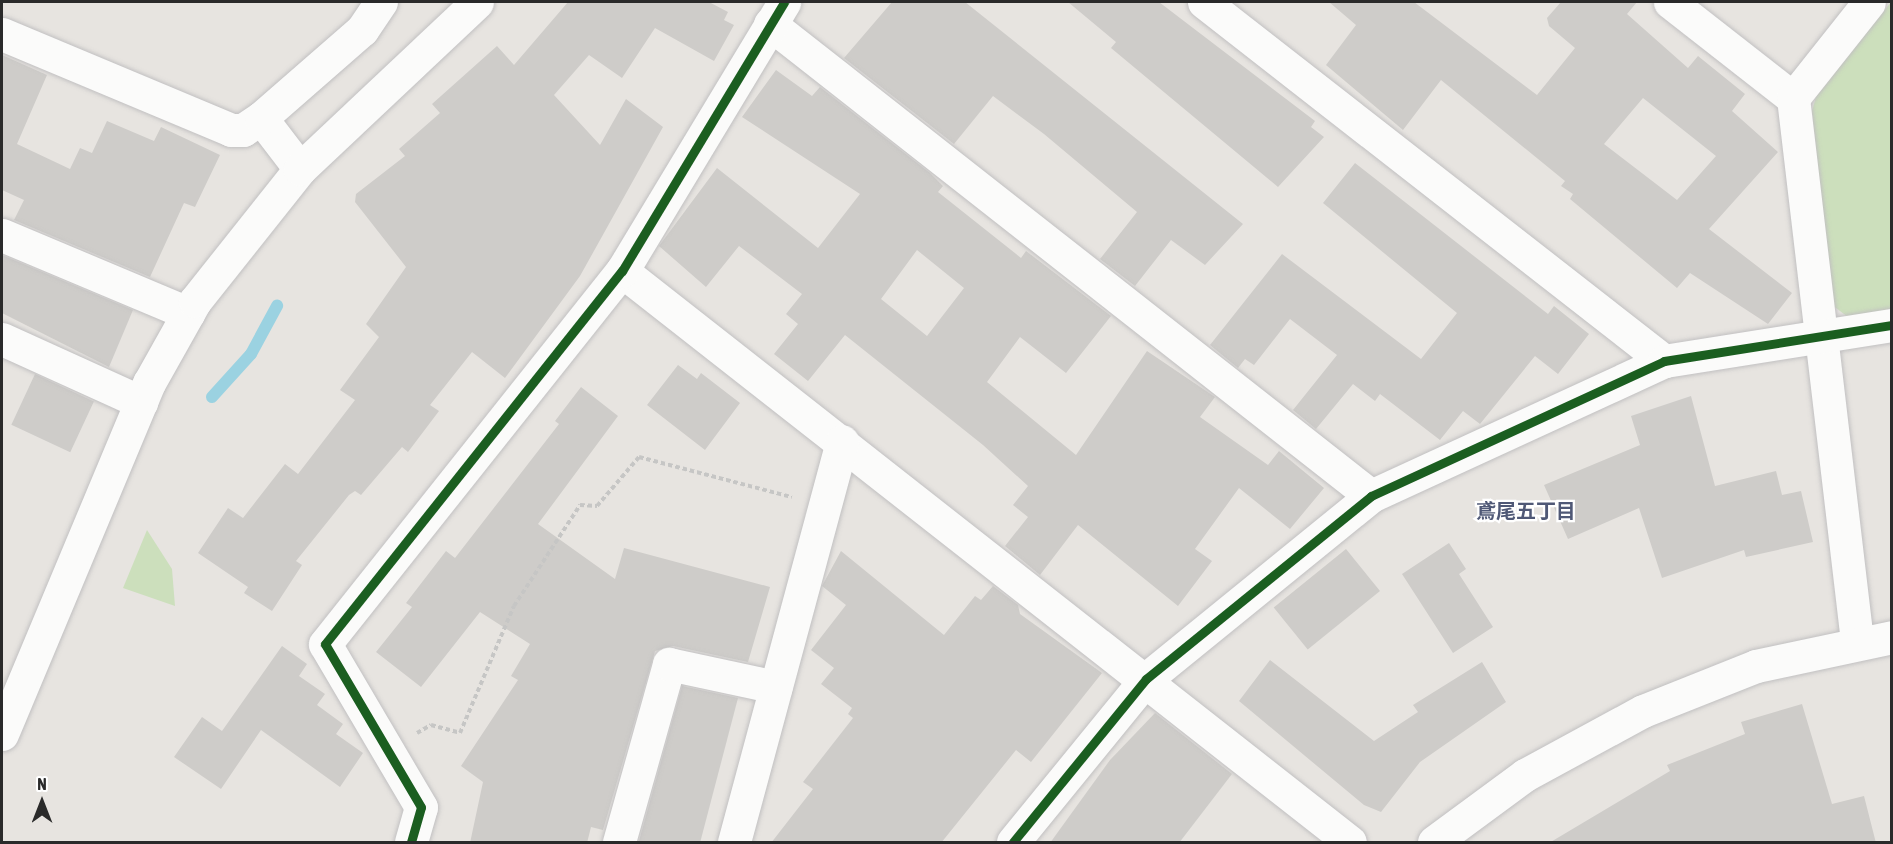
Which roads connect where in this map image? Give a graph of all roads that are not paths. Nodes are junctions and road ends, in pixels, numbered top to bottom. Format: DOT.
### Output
graph roads {
  1 [pos="381,2"];
  2 [pos="477,2"];
  3 [pos="1204,2"];
  4 [pos="1670,2"];
  5 [pos="1869,2"];
  6 [pos="777,13"];
  7 [pos="2,34"];
  8 [pos="1793,98"];
  9 [pos="261,118"];
  10 [pos="300,169"];
  11 [pos="2,235"];
  12 [pos="622,271"];
  13 [pos="188,313"];
  14 [pos="1892,325"];
  15 [pos="1823,337"];
  16 [pos="2,339"];
  17 [pos="1664,361"];
  18 [pos="141,402"];
  19 [pos="842,441"];
  20 [pos="1371,496"];
  21 [pos="1892,637"];
  22 [pos="1857,641"];
  23 [pos="1146,679"];
  24 [pos="776,687"];
  25 [pos="2,734"];
  26 [pos="411,843"];
  27 [pos="619,843"];
  28 [pos="734,843"];
  29 [pos="1013,843"];
  30 [pos="1350,843"];
  31 [pos="1434,843"];
  1 -- 9 [label="street"];
  2 -- 10 [label="street"];
  3 -- 17 [label="street"];
  4 -- 8 [label="street"];
  5 -- 8 [label="street"];
  6 -- 12 [label="street"];
  6 -- 20 [label="street"];
  7 -- 9 [label="street"];
  8 -- 15 [label="street"];
  9 -- 10 [label="street"];
  10 -- 13 [label="street"];
  11 -- 13 [label="street"];
  12 -- 19 [label="street"];
  12 -- 26 [label="street"];
  13 -- 18 [label="street"];
  14 -- 15 [label="street"];
  15 -- 17 [label="street"];
  15 -- 22 [label="street"];
  16 -- 18 [label="street"];
  17 -- 20 [label="street"];
  18 -- 25 [label="street"];
  19 -- 23 [label="street"];
  19 -- 24 [label="street"];
  20 -- 23 [label="street"];
  21 -- 22 [label="street"];
  22 -- 31 [label="street"];
  23 -- 29 [label="street"];
  23 -- 30 [label="street"];
  24 -- 27 [label="street"];
  24 -- 28 [label="street"];
}
